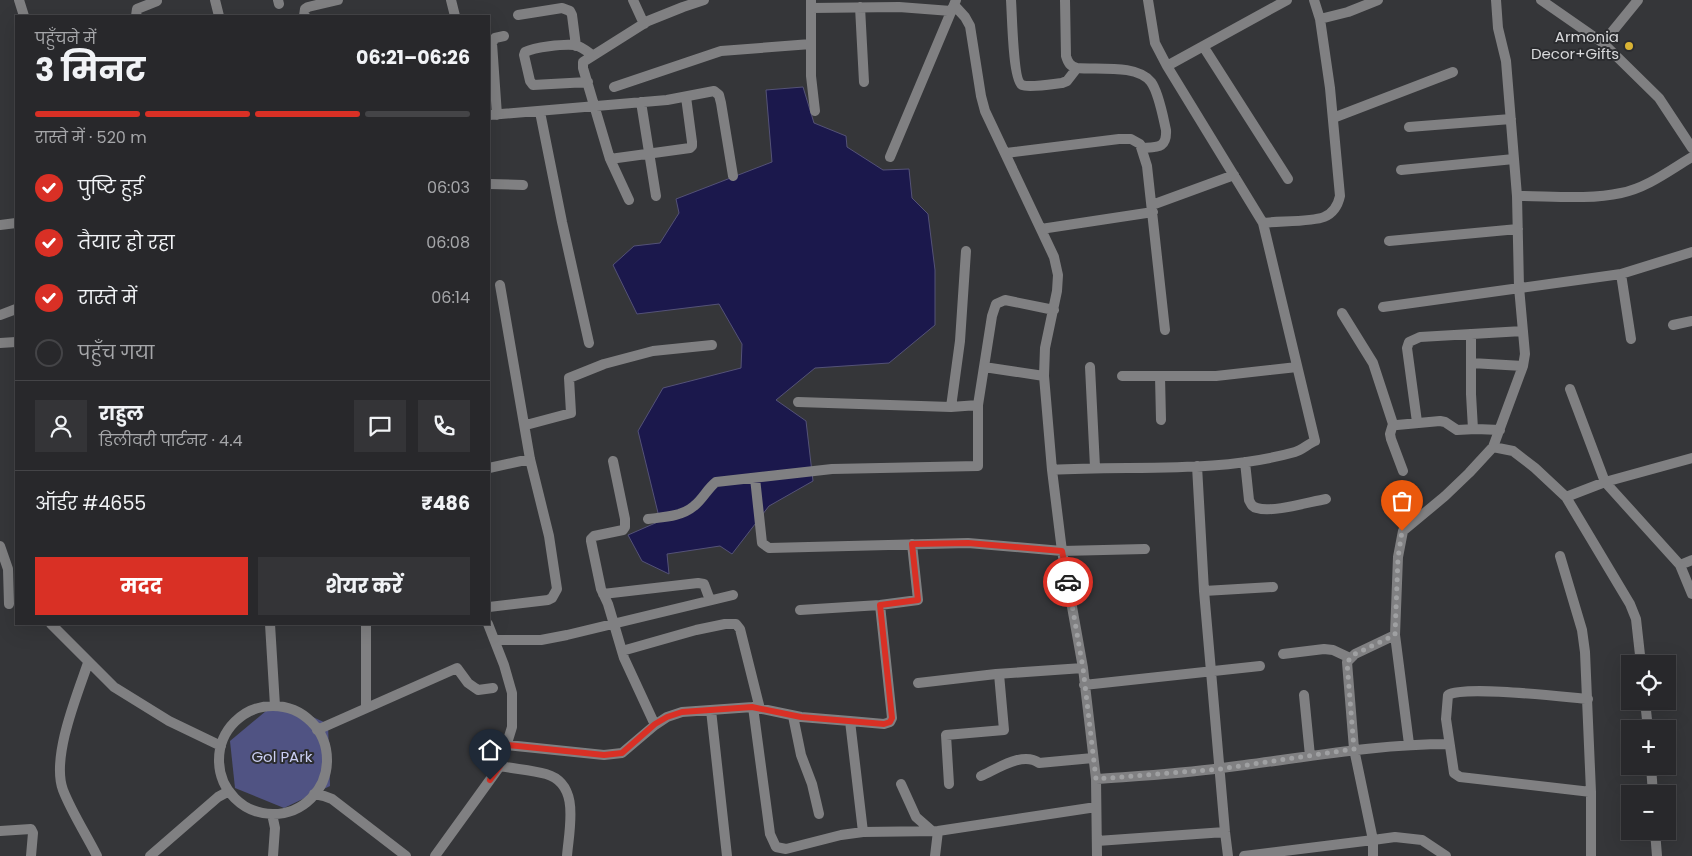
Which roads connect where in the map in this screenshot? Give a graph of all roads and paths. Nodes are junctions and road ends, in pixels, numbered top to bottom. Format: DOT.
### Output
graph roads {
  1 [pos="19,0"];
  2 [pos="215,0"];
  3 [pos="338,0"];
  4 [pos="451,0"];
  5 [pos="633,0"];
  6 [pos="704,0"];
  7 [pos="1011,0"];
  8 [pos="1065,0"];
  9 [pos="1148,0"];
  10 [pos="1287,0"];
  11 [pos="1314,0"];
  12 [pos="1378,0"];
  13 [pos="1496,0"];
  14 [pos="1541,0"];
  15 [pos="1638,0"];
  16 [pos="157,1"];
  17 [pos="811,4"];
  18 [pos="864,4"];
  19 [pos="900,4"];
  20 [pos="954,5"];
  21 [pos="138,8"];
  22 [pos="24,15"];
  23 [pos="219,15"];
  24 [pos="304,15"];
  25 [pos="455,15"];
  26 [pos="518,15"];
  27 [pos="1320,19"];
  28 [pos="644,24"];
  29 [pos="504,36"];
  30 [pos="1603,43"];
  31 [pos="811,44"];
  32 [pos="576,46"];
  33 [pos="1203,46"];
  34 [pos="592,55"];
  35 [pos="1167,66"];
  36 [pos="1077,68"];
  37 [pos="1453,72"];
  38 [pos="588,82"];
  39 [pos="864,82"];
  40 [pos="614,88"];
  41 [pos="686,97"];
  42 [pos="641,102"];
  43 [pos="595,107"];
  44 [pos="815,111"];
  45 [pos="540,112"];
  46 [pos="493,115"];
  47 [pos="1333,118"];
  48 [pos="1511,119"];
  49 [pos="1409,127"];
  50 [pos="1143,148"];
  51 [pos="1692,148"];
  52 [pos="649,154"];
  53 [pos="1006,154"];
  54 [pos="890,157"];
  55 [pos="1692,157"];
  56 [pos="610,159"];
  57 [pos="1514,159"];
  58 [pos="1402,170"];
  59 [pos="1234,175"];
  60 [pos="733,176"];
  61 [pos="1288,179"];
  62 [pos="490,184"];
  63 [pos="523,185"];
  64 [pos="656,196"];
  65 [pos="1518,196"];
  66 [pos="629,200"];
  67 [pos="1152,208"];
  68 [pos="1263,222"];
  69 [pos="15,223"];
  70 [pos="0,225"];
  71 [pos="1518,228"];
  72 [pos="1041,229"];
  73 [pos="1389,242"];
  74 [pos="966,251"];
  75 [pos="1692,252"];
  76 [pos="1621,274"];
  77 [pos="500,285"];
  78 [pos="1519,287"];
  79 [pos="1382,307"];
  80 [pos="15,308"];
  81 [pos="1054,310"];
  82 [pos="1342,313"];
  83 [pos="0,315"];
  84 [pos="1692,321"];
  85 [pos="1673,325"];
  86 [pos="1165,330"];
  87 [pos="1523,331"];
  88 [pos="1471,334"];
  89 [pos="1631,339"];
  90 [pos="15,342"];
  91 [pos="0,343"];
  92 [pos="589,343"];
  93 [pos="712,345"];
  94 [pos="1471,363"];
  95 [pos="1523,366"];
  96 [pos="984,367"];
  97 [pos="1090,367"];
  98 [pos="1297,367"];
  99 [pos="1044,376"];
  100 [pos="1122,376"];
  101 [pos="1160,376"];
  102 [pos="1570,389"];
  103 [pos="798,402"];
  104 [pos="978,405"];
  105 [pos="950,407"];
  106 [pos="1161,420"];
  107 [pos="1418,422"];
  108 [pos="1393,424"];
  109 [pos="526,425"];
  110 [pos="1472,429"];
  111 [pos="1500,430"];
  112 [pos="1493,447"];
  113 [pos="1692,458"];
  114 [pos="530,459"];
  115 [pos="613,461"];
  116 [pos="1244,462"];
  117 [pos="1197,466"];
  118 [pos="1095,467"];
  119 [pos="490,468"];
  120 [pos="1052,470"];
  121 [pos="1403,471"];
  122 [pos="755,478"];
  123 [pos="1606,482"];
  124 [pos="1566,497"];
  125 [pos="1326,499"];
  126 [pos="648,519"];
  127 [pos="912,544"];
  128 [pos="0,546"];
  129 [pos="1145,549"];
  130 [pos="1062,551"];
  131 [pos="1560,556"];
  132 [pos="1692,560"];
  133 [pos="1680,565"];
  134 [pos="1273,587"];
  135 [pos="1204,591"];
  136 [pos="603,594"];
  137 [pos="733,594"];
  138 [pos="1692,594"];
  139 [pos="710,600"];
  140 [pos="9,604"];
  141 [pos="880,605"];
  142 [pos="490,608"];
  143 [pos="800,610"];
  144 [pos="614,624"];
  145 [pos="52,625"];
  146 [pos="270,625"];
  147 [pos="366,625"];
  148 [pos="488,625"];
  149 [pos="1395,635"];
  150 [pos="495,640"];
  151 [pos="622,651"];
  152 [pos="1283,654"];
  153 [pos="1639,655"];
  154 [pos="1350,658"];
  155 [pos="88,662"];
  156 [pos="1260,666"];
  157 [pos="1083,668"];
  158 [pos="1211,672"];
  159 [pos="999,674"];
  160 [pos="918,683"];
  161 [pos="1084,685"];
  162 [pos="493,688"];
  163 [pos="1304,695"];
  164 [pos="1588,700"];
  165 [pos="275,706"];
  166 [pos="366,708"];
  167 [pos="756,708"];
  168 [pos="711,710"];
  169 [pos="793,716"];
  170 [pos="850,721"];
  171 [pos="655,724"];
  172 [pos="318,730"];
  173 [pos="1409,744"];
  174 [pos="1449,744"];
  175 [pos="507,745"];
  176 [pos="221,746"];
  177 [pos="1354,749"];
  178 [pos="1310,756"];
  179 [pos="1093,758"];
  180 [pos="500,766"];
  181 [pos="1220,769"];
  182 [pos="981,776"];
  183 [pos="1096,779"];
  184 [pos="901,784"];
  185 [pos="949,784"];
  186 [pos="229,791"];
  187 [pos="1591,792"];
  188 [pos="314,794"];
  189 [pos="1096,807"];
  190 [pos="272,814"];
  191 [pos="819,814"];
  192 [pos="0,831"];
  193 [pos="935,831"];
  194 [pos="864,832"];
  195 [pos="1225,832"];
  196 [pos="1373,840"];
  197 [pos="1656,840"];
  198 [pos="1097,841"];
  199 [pos="31,856"];
  200 [pos="97,856"];
  201 [pos="150,856"];
  202 [pos="273,856"];
  203 [pos="406,856"];
  204 [pos="436,856"];
  205 [pos="567,856"];
  206 [pos="727,856"];
  207 [pos="935,856"];
  208 [pos="1097,856"];
  209 [pos="1228,856"];
  210 [pos="1244,856"];
  211 [pos="1373,856"];
  212 [pos="1446,856"];
  213 [pos="1590,856"];
  214 [pos="1657,856"];
  1 -- 22 [label="street"];
  2 -- 23 [label="street"];
  3 -- 24 [label="street"];
  4 -- 25 [label="street"];
  5 -- 28 [label="street"];
  6 -- 28 [label="street"];
  7 -- 36 [label="street"];
  8 -- 36 [label="street"];
  9 -- 35 [label="street"];
  10 -- 33 [label="street"];
  11 -- 27 [label="street"];
  12 -- 27 [label="street"];
  13 -- 48 [label="street"];
  14 -- 30 [label="street"];
  15 -- 30 [label="street"];
  16 -- 21 [label="street"];
  17 -- 18 [label="street"];
  17 -- 31 [label="street"];
  18 -- 19 [label="street"];
  18 -- 39 [label="street"];
  19 -- 20 [label="street"];
  20 -- 53 [label="street"];
  20 -- 54 [label="street"];
  26 -- 32 [label="street"];
  27 -- 47 [label="street"];
  28 -- 34 [label="street"];
  29 -- 46 [label="street"];
  30 -- 51 [label="street"];
  31 -- 40 [label="street"];
  31 -- 44 [label="street"];
  32 -- 34 [label="street"];
  32 -- 38 [label="street"];
  33 -- 35 [label="street"];
  33 -- 61 [label="street"];
  34 -- 38 [label="street"];
  35 -- 59 [label="street"];
  36 -- 50 [label="street"];
  37 -- 47 [label="street"];
  38 -- 43 [label="street"];
  41 -- 42 [label="street"];
  41 -- 52 [label="street"];
  41 -- 60 [label="street"];
  42 -- 43 [label="street"];
  42 -- 52 [label="street"];
  43 -- 45 [label="street"];
  43 -- 56 [label="street"];
  45 -- 46 [label="street"];
  45 -- 92 [label="street"];
  47 -- 68 [label="street"];
  48 -- 49 [label="street"];
  48 -- 57 [label="street"];
  50 -- 53 [label="street"];
  50 -- 67 [label="street"];
  52 -- 56 [label="street"];
  52 -- 64 [label="street"];
  53 -- 72 [label="street"];
  55 -- 65 [label="street"];
  56 -- 66 [label="street"];
  57 -- 58 [label="street"];
  57 -- 65 [label="street"];
  59 -- 67 [label="street"];
  59 -- 68 [label="street"];
  62 -- 63 [label="street"];
  65 -- 71 [label="street"];
  67 -- 72 [label="street"];
  67 -- 86 [label="street"];
  68 -- 98 [label="street"];
  69 -- 70 [label="street"];
  71 -- 73 [label="street"];
  71 -- 78 [label="street"];
  72 -- 81 [label="street"];
  74 -- 105 [label="street"];
  75 -- 76 [label="street"];
  76 -- 78 [label="street"];
  76 -- 89 [label="street"];
  77 -- 109 [label="street"];
  78 -- 79 [label="street"];
  78 -- 87 [label="street"];
  80 -- 83 [label="street"];
  81 -- 96 [label="street"];
  81 -- 99 [label="street"];
  82 -- 108 [label="street"];
  84 -- 85 [label="street"];
  87 -- 88 [label="street"];
  87 -- 95 [label="street"];
  88 -- 94 [label="street"];
  88 -- 107 [label="street"];
  90 -- 91 [label="street"];
  93 -- 109 [label="street"];
  94 -- 95 [label="street"];
  94 -- 110 [label="street"];
  95 -- 111 [label="street"];
  96 -- 99 [label="street"];
  96 -- 104 [label="street"];
  97 -- 118 [label="street"];
  98 -- 101 [label="street"];
  98 -- 116 [label="street"];
  99 -- 120 [label="street"];
  100 -- 101 [label="street"];
  101 -- 106 [label="street"];
  102 -- 123 [label="street"];
  103 -- 105 [label="street"];
  104 -- 105 [label="street"];
  104 -- 122 [label="street"];
  107 -- 108 [label="street"];
  107 -- 110 [label="street"];
  108 -- 121 [label="street"];
  109 -- 114 [label="street"];
  110 -- 111 [label="street"];
  111 -- 112 [label="street"];
  112 -- 124 [label="street"];
  112 -- 149 [label="street"];
  113 -- 123 [label="street"];
  114 -- 119 [label="street"];
  114 -- 142 [label="street"];
  115 -- 136 [label="street"];
  116 -- 117 [label="street"];
  116 -- 125 [label="street"];
  117 -- 118 [label="street"];
  117 -- 135 [label="street"];
  118 -- 120 [label="street"];
  120 -- 130 [label="street"];
  122 -- 126 [label="street"];
  122 -- 127 [label="street"];
  123 -- 124 [label="street"];
  123 -- 133 [label="street"];
  124 -- 153 [label="street"];
  127 -- 130 [label="street"];
  127 -- 141 [label="street"];
  128 -- 140 [label="street"];
  129 -- 130 [label="street"];
  130 -- 157 [label="street"];
  131 -- 164 [label="street"];
  132 -- 133 [label="street"];
  133 -- 138 [label="street"];
  134 -- 135 [label="street"];
  135 -- 158 [label="street"];
  136 -- 139 [label="street"];
  136 -- 144 [label="street"];
  137 -- 139 [label="street"];
  139 -- 144 [label="street"];
  141 -- 143 [label="street"];
  141 -- 170 [label="street"];
  144 -- 150 [label="street"];
  144 -- 151 [label="street"];
  145 -- 155 [label="street"];
  146 -- 165 [label="street"];
  147 -- 166 [label="street"];
  148 -- 150 [label="street"];
  149 -- 154 [label="street"];
  149 -- 173 [label="street"];
  150 -- 175 [label="street"];
  151 -- 167 [label="street"];
  151 -- 171 [label="street"];
  152 -- 154 [label="street"];
  154 -- 177 [label="street"];
  155 -- 176 [label="street"];
  155 -- 200 [label="street"];
  156 -- 158 [label="street"];
  157 -- 159 [label="street"];
  157 -- 161 [label="street"];
  158 -- 161 [label="street"];
  158 -- 181 [label="street"];
  159 -- 160 [label="street"];
  159 -- 185 [label="street"];
  161 -- 179 [label="street"];
  162 -- 166 [label="street"];
  163 -- 178 [label="street"];
  164 -- 174 [label="street"];
  164 -- 187 [label="street"];
  165 -- 172 [label="street"];
  165 -- 176 [label="street"];
  166 -- 172 [label="street"];
  167 -- 168 [label="street"];
  167 -- 169 [label="street"];
  167 -- 194 [label="street"];
  168 -- 171 [label="street"];
  168 -- 206 [label="street"];
  169 -- 170 [label="street"];
  169 -- 191 [label="street"];
  170 -- 194 [label="street"];
  171 -- 175 [label="street"];
  172 -- 188 [label="street"];
  173 -- 174 [label="street"];
  173 -- 177 [label="street"];
  174 -- 187 [label="street"];
  175 -- 180 [label="street"];
  176 -- 186 [label="street"];
  177 -- 178 [label="street"];
  177 -- 196 [label="street"];
  178 -- 181 [label="street"];
  179 -- 182 [label="street"];
  179 -- 183 [label="street"];
  180 -- 204 [label="street"];
  180 -- 205 [label="street"];
  181 -- 183 [label="street"];
  181 -- 195 [label="street"];
  183 -- 189 [label="street"];
  184 -- 193 [label="street"];
  186 -- 190 [label="street"];
  186 -- 201 [label="street"];
  187 -- 213 [label="street"];
  188 -- 190 [label="street"];
  188 -- 203 [label="street"];
  189 -- 193 [label="street"];
  189 -- 198 [label="street"];
  190 -- 202 [label="street"];
  192 -- 199 [label="street"];
  193 -- 194 [label="street"];
  193 -- 207 [label="street"];
  195 -- 198 [label="street"];
  195 -- 209 [label="street"];
  196 -- 210 [label="street"];
  196 -- 211 [label="street"];
  196 -- 212 [label="street"];
  197 -- 214 [label="street"];
  198 -- 208 [label="street"];
}
